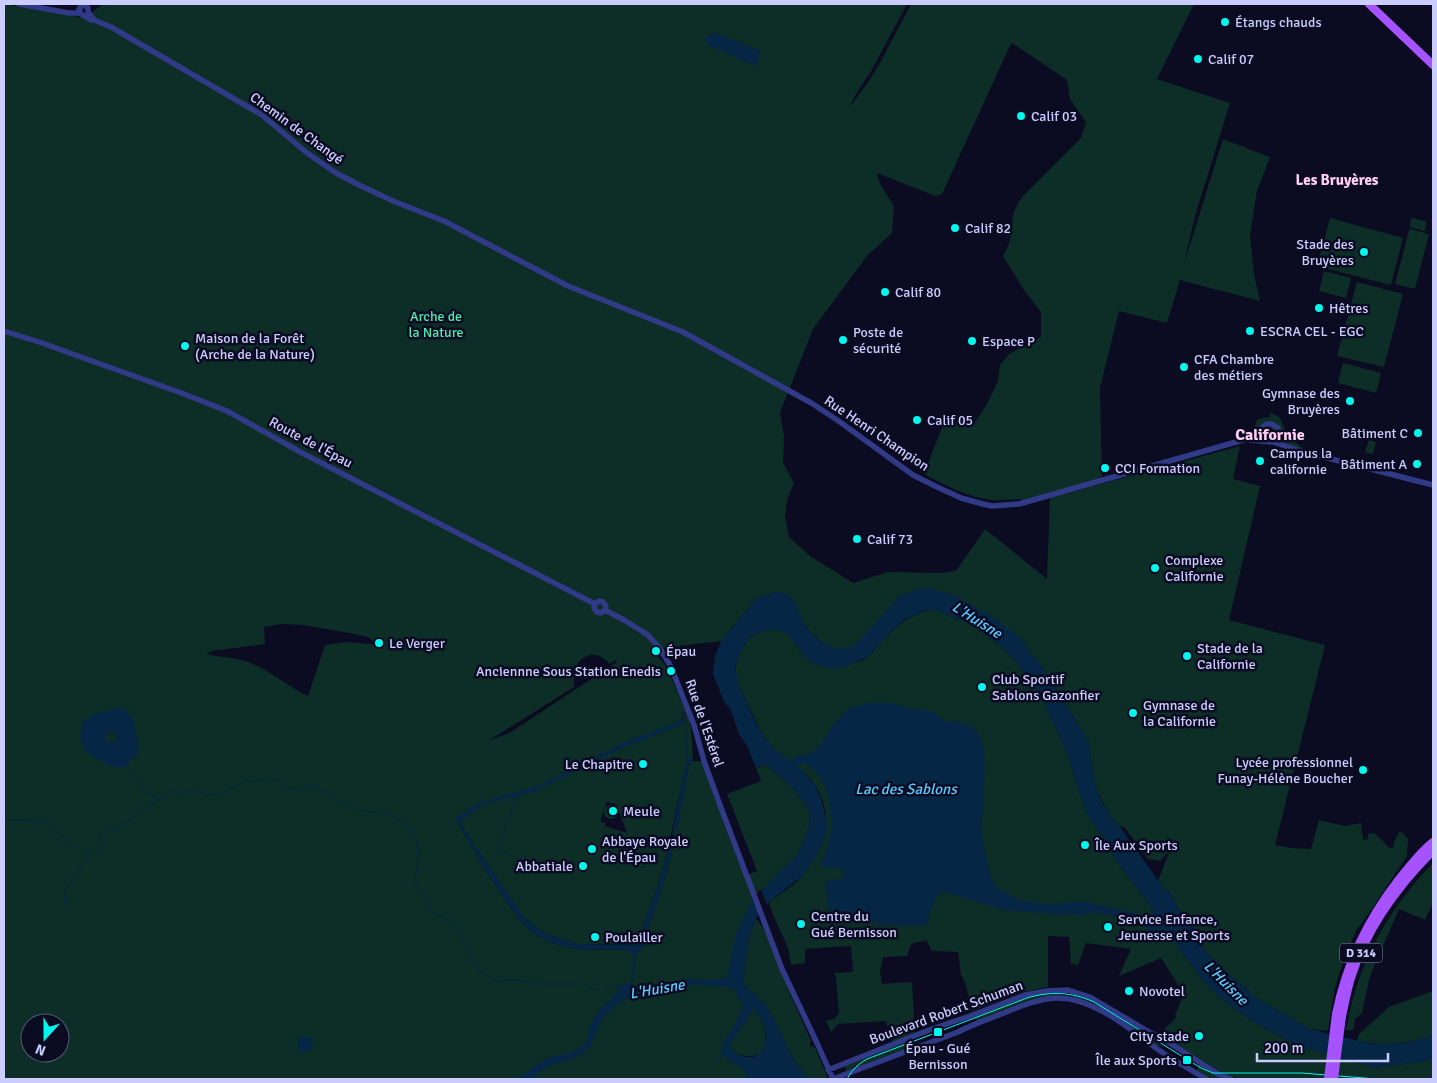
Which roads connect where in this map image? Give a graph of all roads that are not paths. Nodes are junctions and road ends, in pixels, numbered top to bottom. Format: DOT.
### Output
graph roads {
  1 [pos="19,4"];
  2 [pos="1369,4"];
  3 [pos="81,5"];
  4 [pos="84,14"];
  5 [pos="1433,65"];
  6 [pos="543,274"];
  7 [pos="4,331"];
  8 [pos="1260,433"];
  9 [pos="1279,435"];
  10 [pos="1243,440"];
  11 [pos="1264,441"];
  12 [pos="1273,442"];
  13 [pos="1294,449"];
  14 [pos="1433,485"];
  15 [pos="605,610"];
  16 [pos="1433,842"];
  17 [pos="1433,851"];
  18 [pos="1339,1015"];
  19 [pos="828,1070"];
  20 [pos="833,1079"];
  21 [pos="1206,1079"];
  22 [pos="1231,1079"];
  23 [pos="1328,1079"];
  24 [pos="1334,1079"];
  1 -- 4 [label="street"];
  2 -- 5 [label="main road"];
  3 -- 4 [label="street"];
  4 -- 6 [label="street, Chemin de Changé"];
  6 -- 10 [label="street, Rue Henri Champion"];
  7 -- 15 [label="street, Route de l'Épau"];
  8 -- 9 [label="street"];
  8 -- 10 [label="street, Rue Henri Champion"];
  8 -- 11 [label="street"];
  9 -- 12 [label="street"];
  9 -- 13 [label="street"];
  10 -- 11 [label="street, Rue Henri Champion"];
  11 -- 12 [label="street"];
  12 -- 13 [label="street"];
  13 -- 14 [label="street"];
  15 -- 19 [label="street, Rue de l'Estérel"];
  16 -- 18 [label="main road, D 314"];
  17 -- 18 [label="main road, D 314"];
  18 -- 23 [label="main road, D 314, bridge"];
  18 -- 24 [label="main road, D 314, bridge"];
  19 -- 20 [label="street"];
  19 -- 22 [label="street, Boulevard Robert Schuman"];
  20 -- 21 [label="street, Boulevard Robert Schuman"];
}
